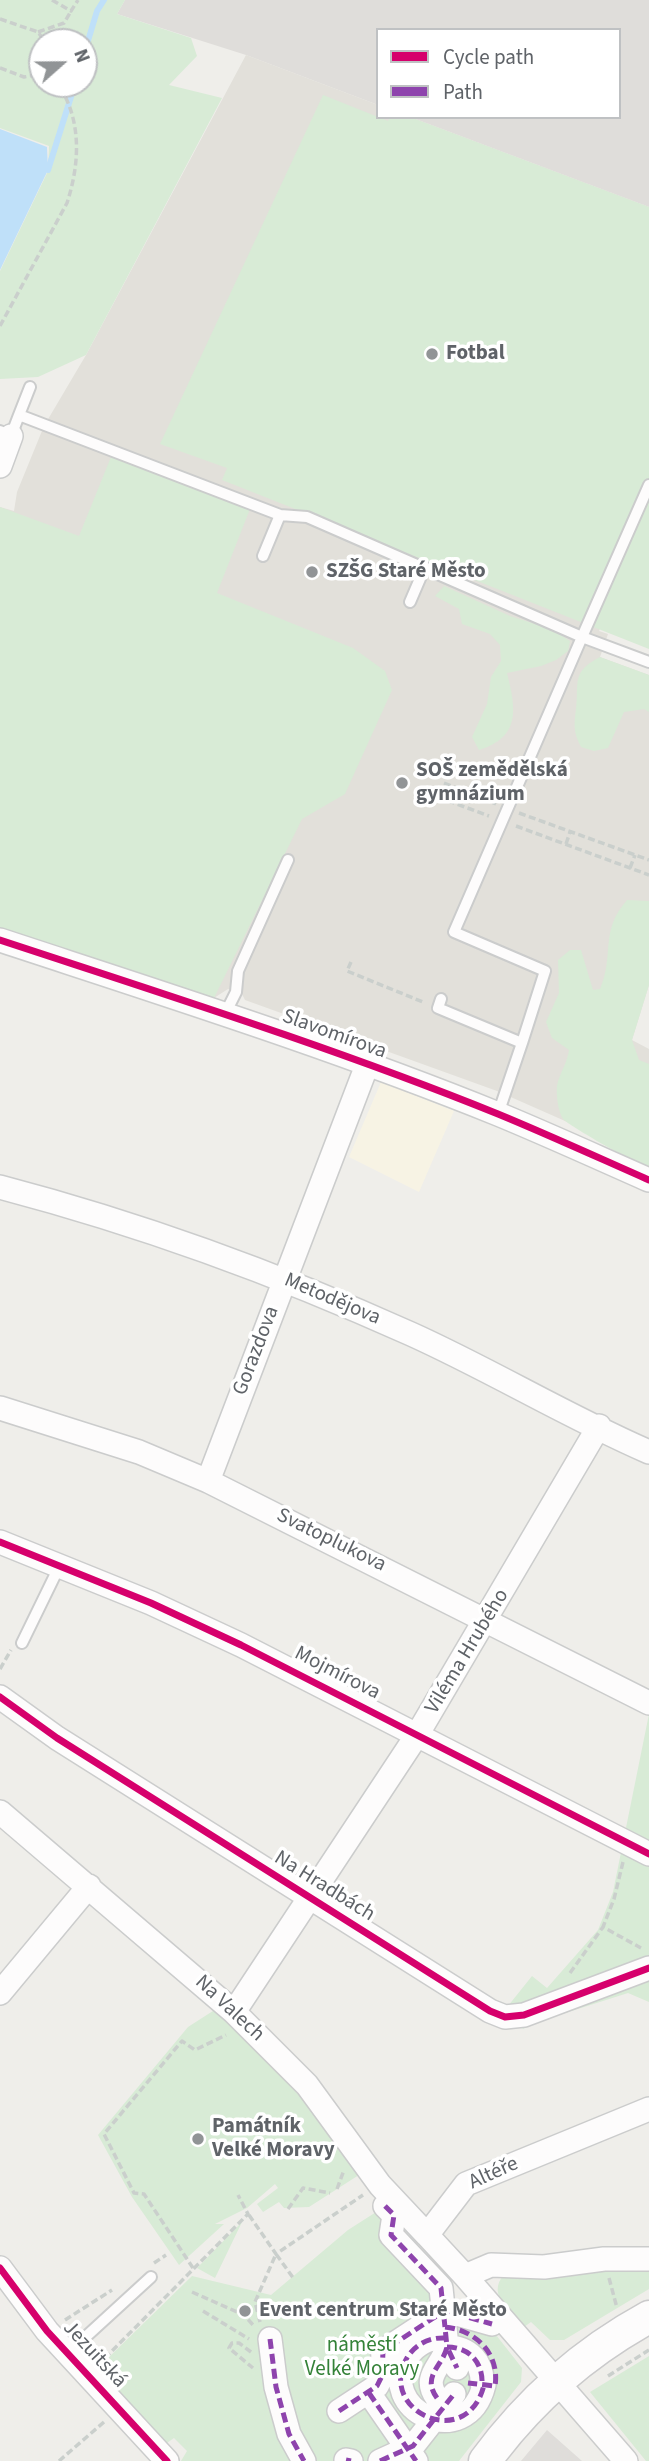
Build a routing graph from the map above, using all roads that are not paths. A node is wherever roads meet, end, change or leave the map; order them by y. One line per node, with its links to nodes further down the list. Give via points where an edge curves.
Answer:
1 (30, 387): 2 (lane)
2 (10, 427): 3 (street); 5 (lane)
3 (0, 466)
4 (649, 485): 9 (lane)
5 (280, 515): 6 (lane); 7 (lane, via 307,517)
6 (263, 556)
7 (425, 568): 8 (lane); 9 (lane)
8 (410, 602)
9 (582, 637): 10 (lane); 15 (lane, via 454,932 545,971)
10 (649, 662)
11 (288, 860): 14 (lane, via 238,971 236,992)
12 (0, 940): 14 (street, Slavomírova)
13 (440, 1004): 15 (lane)
14 (225, 1014): 16 (street, Slavomírova)
15 (522, 1043): 17 (lane)
16 (367, 1065): 17 (street, Slavomírova); 20 (street, Gorazdova)
17 (498, 1114): 18 (street, Slavomírova)
18 (649, 1180)
19 (0, 1188): 20 (street, Metodějova, via 66,1205)
20 (285, 1278): 22 (street, Metodějova); 24 (street, Gorazdova)
21 (0, 1408): 24 (street, Svatoplukova, via 139,1452)
22 (600, 1426): 23 (street, Metodějova); 27 (street, Viléma Hrubého)
23 (649, 1452)
24 (208, 1481): 27 (street, Svatoplukova)
25 (0, 1542): 26 (street, Mojmírova)
26 (60, 1564): 28 (lane); 31 (street, Mojmírova, via 241,1645)
27 (488, 1619): 30 (street, Svatoplukova); 31 (street, Viléma Hrubého)
28 (22, 1643)
29 (0, 1697): 35 (street, Na Hradbách)
30 (649, 1703)
31 (417, 1735): 33 (street, Mojmírova); 35 (street, Viléma Hrubého)
32 (0, 1812): 34 (street, Na Valech)
33 (649, 1854)
34 (89, 1886): 37 (street); 38 (street, Na Valech)
35 (311, 1899): 36 (street, Na Hradbách, via 505,2017 524,2015); 38 (street, Viléma Hrubého)
36 (649, 1968)
37 (0, 1993)
38 (238, 2015): 41 (street, Na Valech, via 307,2085 380,2185)
39 (649, 2109): 41 (street, Altéře, via 467,2185)
40 (380, 2197): 50 (street, via 394,2215 391,2235 441,2288)
41 (427, 2235): 44 (street)
42 (649, 2259): 44 (street, via 544,2267 491,2265)
43 (0, 2269): 49 (street, Jezuitská)
44 (465, 2276): 51 (street)
45 (151, 2277): 49 (lane)
46 (649, 2317): 51 (street)
47 (492, 2324): 50 (street)
48 (261, 2341): 56 (street, via 289,2434)
49 (68, 2353): 55 (street, Jezuitská)
50 (452, 2366): 52 (street, via 383,2351 382,2376); 54 (street)
51 (557, 2380): 58 (street); 59 (street)
52 (369, 2393): 53 (street); 54 (street)
53 (339, 2411)
54 (412, 2456): 57 (street)
55 (167, 2461)
56 (304, 2461)
57 (380, 2461)
58 (485, 2461)
59 (626, 2461)

